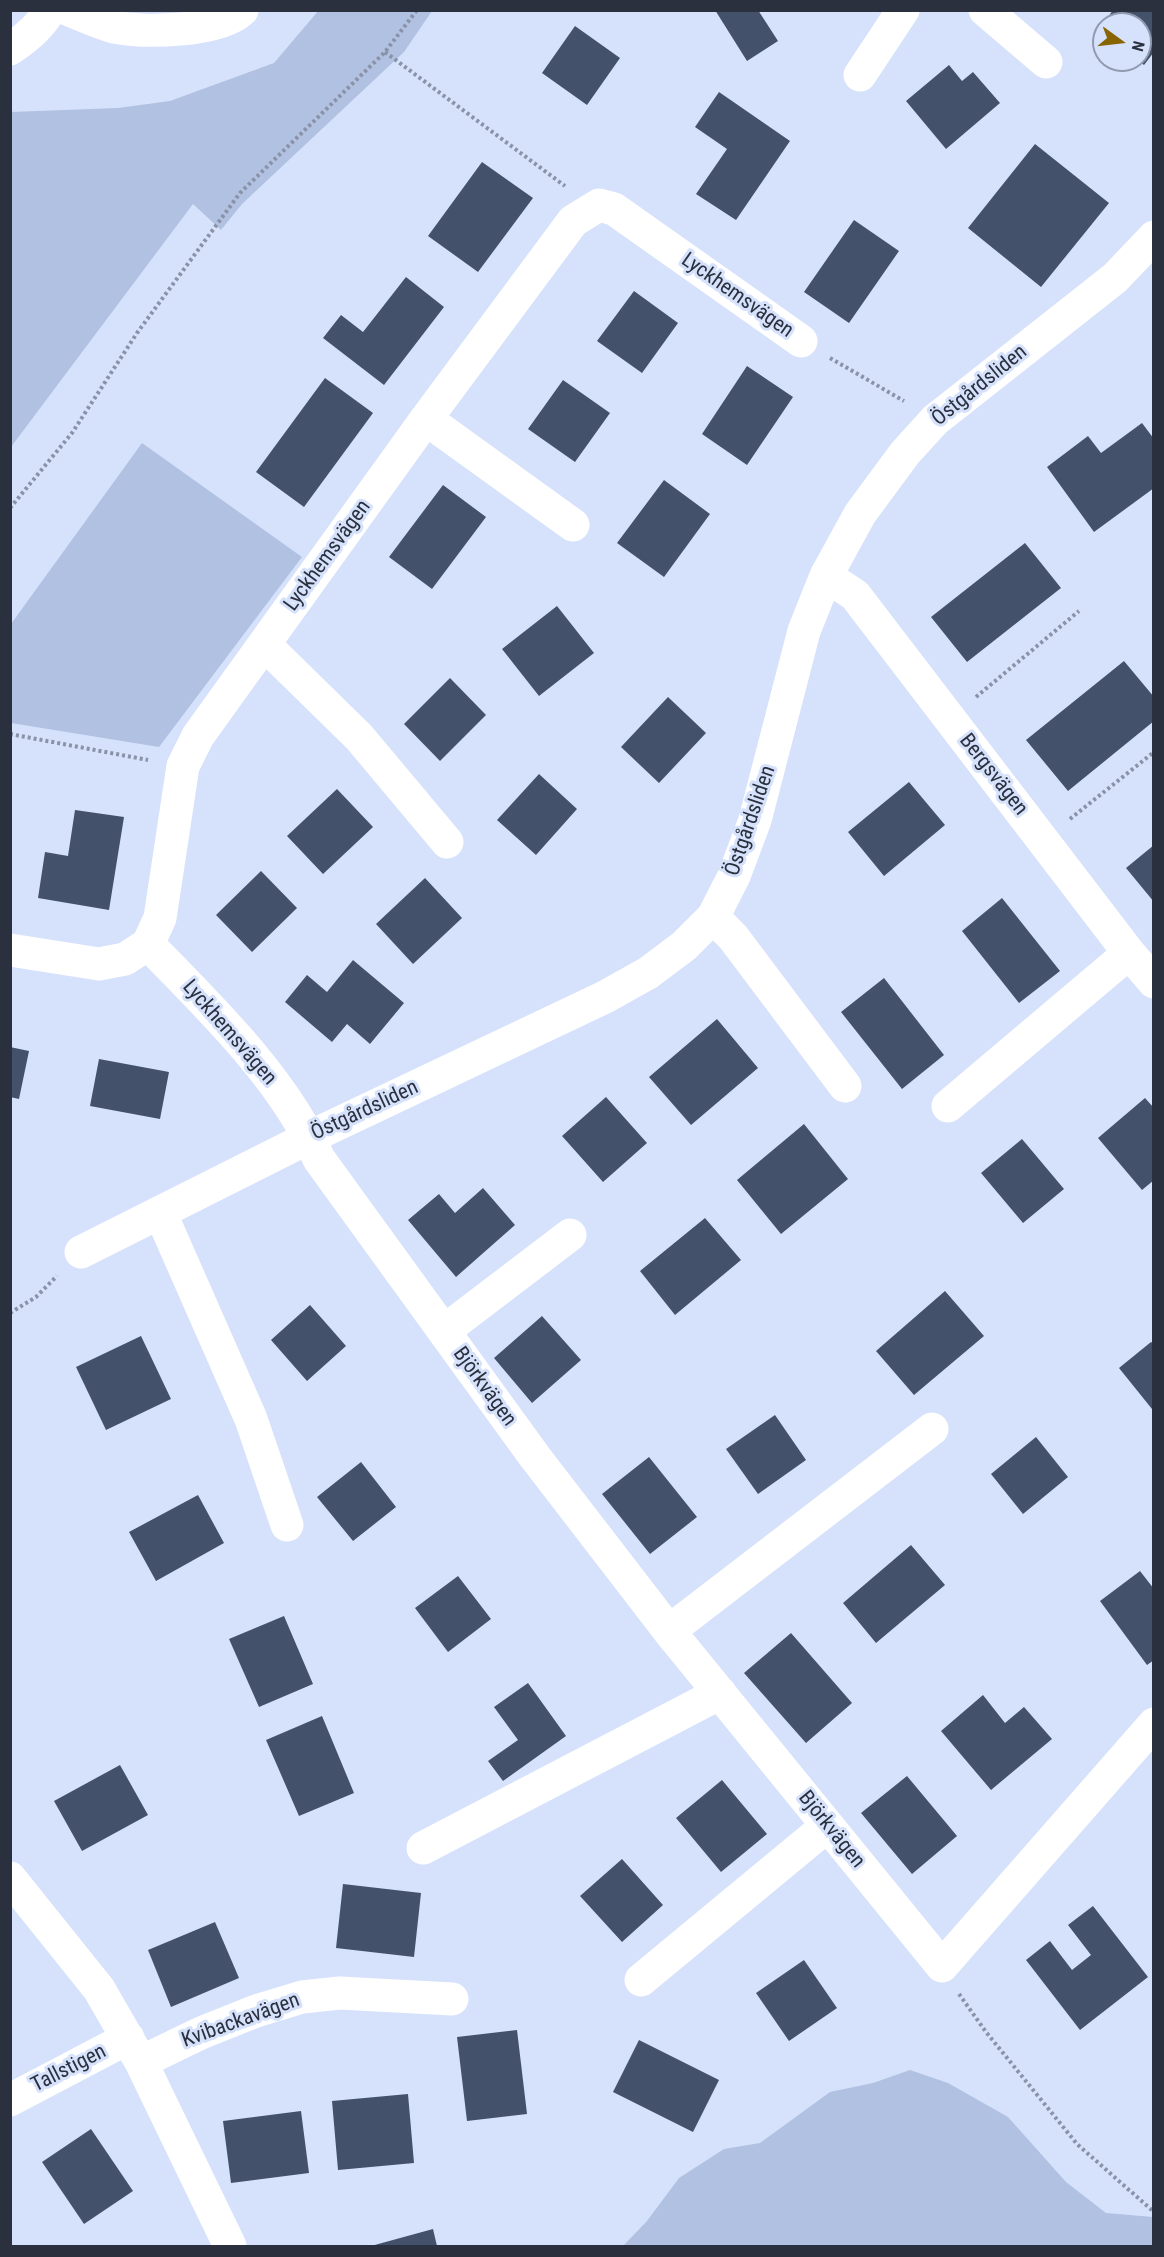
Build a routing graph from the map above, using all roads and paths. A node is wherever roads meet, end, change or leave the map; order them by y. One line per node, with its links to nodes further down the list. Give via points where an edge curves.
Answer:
1 (50, 10): 7 (street, via 28,37)
2 (69, 10): 3 (street, via 114,27 152,30 201,27 237,16)
3 (242, 10)
4 (417, 10): 8 (path)
5 (903, 10): 10 (street)
6 (985, 10): 9 (street)
7 (10, 49)
8 (385, 52): 11 (path); 16 (path, via 240,193 137,333 72,433)
9 (1046, 62)
10 (861, 75)
11 (593, 207): 13 (street, Lyckhemsvägen, via 614,209); 14 (street, Lyckhemsvägen, via 573,221)
12 (1151, 245): 15 (street, Östgårdsliden)
13 (801, 341): 15 (path)
14 (426, 419): 17 (street); 20 (street, Lyckhemsvägen)
15 (935, 420): 18 (street, Östgårdsliden, via 860,514)
16 (10, 508)
17 (573, 525)
18 (826, 576): 21 (street, Bergsvägen, via 855,595); 27 (street, Östgårdsliden, via 804,632 756,820 734,876)
19 (1079, 611): 21 (path)
20 (264, 644): 24 (street, Lyckhemsvägen, via 198,736); 26 (street, via 359,737)
21 (950, 719): 25 (street, Bergsvägen)
22 (10, 734): 24 (path)
23 (1154, 752): 25 (path)
24 (183, 766): 28 (street, Lyckhemsvägen, via 160,918)
25 (1043, 840): 30 (street, Bergsvägen)
26 (447, 842)
27 (712, 917): 32 (street, via 733,937); 34 (street, Östgårdsliden, via 684,946 648,973)
28 (148, 944): 29 (street, via 124,959 99,964); 34 (street, Lyckhemsvägen, via 227,1025 292,1108)
29 (10, 950)
30 (1129, 953): 31 (street, Bergsvägen); 33 (street)
31 (1154, 982)
32 (844, 1086)
33 (948, 1106)
34 (309, 1137): 35 (street, Östgårdsliden); 39 (street, Björkvägen, via 319,1159)
35 (160, 1212): 37 (street, Östgårdsliden); 41 (street, via 251,1419)
36 (570, 1235): 39 (street)
37 (81, 1252): 38 (path, via 36,1297)
38 (10, 1312)
39 (444, 1331): 42 (street, Björkvägen)
40 (932, 1429): 42 (street)
41 (287, 1525)
42 (669, 1631): 43 (street, Björkvägen)
43 (720, 1693): 45 (street, Björkvägen); 46 (street)
44 (1154, 1724): 48 (street)
45 (827, 1826): 48 (street, Björkvägen); 49 (street)
46 (423, 1848)
47 (10, 1878): 51 (street, via 99,1989)
48 (942, 1966): 53 (path, via 986,2032 1077,2144)
49 (641, 1980)
50 (452, 1999): 51 (street, Kvibackavägen, via 340,1993 302,1997 201,2033)
51 (135, 2050): 52 (street, Tallstigen); 54 (street)
52 (10, 2100)
53 (1154, 2212)
54 (230, 2247)

